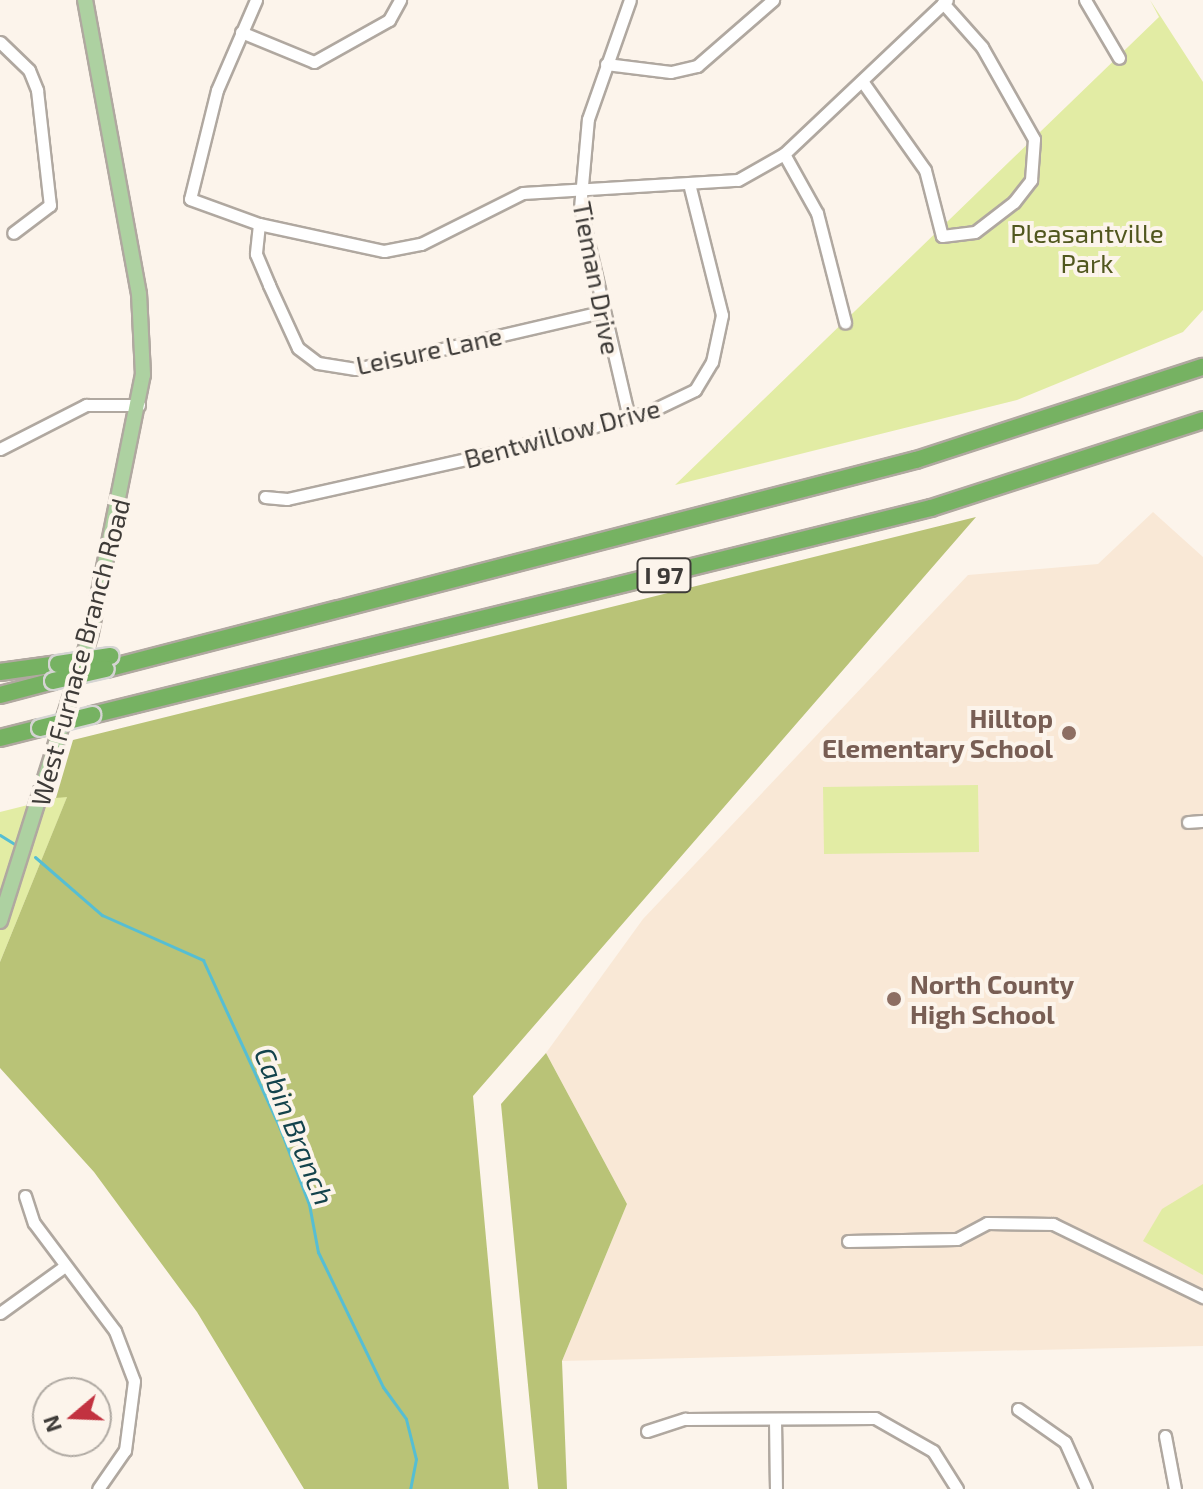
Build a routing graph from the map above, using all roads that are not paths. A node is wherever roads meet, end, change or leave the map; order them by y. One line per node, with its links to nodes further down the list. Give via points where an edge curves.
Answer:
1 (85, 0): 21 (main road, West Furnace Branch Road, via 139,294)
2 (256, 0): 8 (street)
3 (400, 0): 8 (street, via 389,20 314,62)
4 (630, 0): 11 (street, Tieman Drive)
5 (773, 0): 11 (street, via 697,66 671,72)
6 (1085, 0): 10 (street)
7 (945, 2): 12 (street); 12 (street, via 982,47 1034,139 1031,180 1014,202 975,232 942,236 925,170)
8 (241, 32): 16 (street, via 187,190 196,205)
9 (0, 42): 17 (street, via 29,70 37,90 50,205)
10 (1119, 58)
11 (606, 64): 14 (street, Tieman Drive, via 588,119)
12 (862, 81): 13 (street)
13 (784, 154): 15 (street, via 738,180); 19 (street, via 817,213)
14 (580, 188): 15 (street); 16 (street, via 523,193 394,250); 18 (street, Tieman Drive)
15 (690, 188): 22 (street, Bentwillow Drive, via 722,315 712,362 695,390)
16 (259, 224): 18 (street, Leisure Lane, via 256,254 269,285 298,348 318,363 356,369)
17 (13, 233)
18 (600, 312): 22 (street, Tieman Drive)
19 (845, 322)
20 (1203, 367): 26 (highway, I 97, via 916,460)
21 (139, 405): 24 (street, via 86,405); 32 (main road, West Furnace Branch Road, via 91,632)
22 (629, 418): 25 (street, Bentwillow Drive, via 299,496)
23 (1203, 420): 29 (highway, I 97, bridge, via 892,518)
24 (0, 449)
25 (265, 497)
26 (108, 662): 27 (highway, bridge); 28 (highway, bridge)
27 (0, 672)
28 (0, 695)
29 (0, 738)
30 (1203, 821): 31 (street)
31 (1188, 822)
32 (0, 921)
33 (25, 1196): 35 (street, via 34,1223)
34 (848, 1241): 36 (street, via 957,1239 987,1223 1053,1224)
35 (65, 1266): 37 (street); 42 (street, via 115,1331 134,1381 125,1450)
36 (1203, 1297)
37 (0, 1313)
38 (1018, 1409): 45 (street, via 1065,1442)
39 (775, 1419): 40 (street, via 685,1419); 43 (street); 44 (street, via 875,1418 933,1451)
40 (647, 1431)
41 (1165, 1436): 46 (street)
42 (98, 1489)
43 (776, 1489)
44 (957, 1489)
45 (1086, 1489)
46 (1175, 1489)

